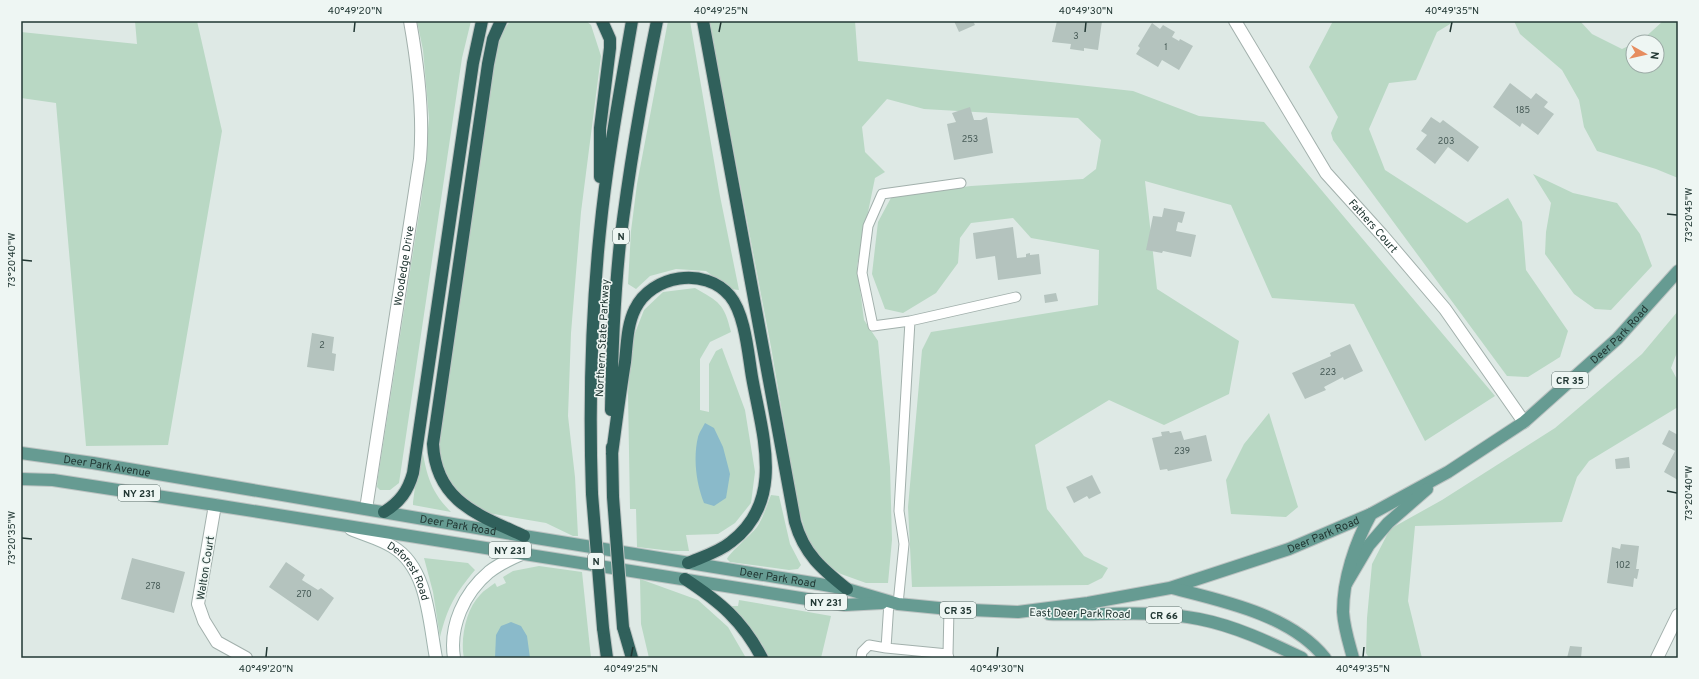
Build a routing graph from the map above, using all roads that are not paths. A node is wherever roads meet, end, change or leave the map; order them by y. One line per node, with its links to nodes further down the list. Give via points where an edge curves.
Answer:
1 (410, 21): 21 (street, Woodedge Drive, via 420,92 420,159)
2 (482, 21): 23 (highway, via 473,63 413,473 404,495)
3 (501, 21): 26 (highway, via 493,39 489,58 433,444 436,468 447,490 455,499 473,512)
4 (602, 21): 10 (highway, via 610,39 610,48 600,128)
5 (632, 21): 10 (highway, Northern State Parkway / N, via 616,112)
6 (657, 21): 16 (highway, Northern State Parkway / N, via 634,145 620,244 612,367)
7 (703, 21): 32 (highway, via 795,522 808,553 824,571)
8 (1235, 21): 14 (street, Fathers Court, via 1326,173 1445,309)
9 (961, 183): 13 (lane, via 882,194 868,226 862,273 873,326)
10 (600, 230): 43 (highway, Northern State Parkway / N, bridge, via 593,315 590,437 592,494)
11 (1678, 272): 14 (main road, Deer Park Road / CR 35, via 1616,340)
12 (1016, 297): 13 (lane)
13 (910, 321): 33 (lane, via 898,511 904,544)
14 (1524, 422): 17 (main road, Deer Park Road / CR 35)
15 (21, 453): 19 (main road, Deer Park Avenue / NY 231)
16 (612, 454): 28 (highway, via 628,330 640,301 665,282 685,278 705,280 723,288 737,307 744,331 766,462 765,490 757,513 740,535 720,549); 37 (highway, Northern State Parkway / N, bridge)
17 (1448, 472): 24 (main road, Deer Park Road / CR 35); 30 (main road, via 1388,523 1369,545)
18 (21, 479): 20 (main road, Deer Park Avenue / NY 231, via 53,480)
19 (192, 481): 21 (main road, Deer Park Road / NY 231)
20 (215, 505): 22 (main road, Deer Park Avenue / NY 231); 40 (street, Walton Court, via 198,604 216,642)
21 (366, 509): 23 (main road, Deer Park Road / NY 231)
22 (256, 511): 25 (main road, Deer Park Road / NY 231)
23 (384, 512): 26 (main road, Deer Park Road / NY 231)
24 (1371, 514): 30 (main road, via 1352,557); 31 (main road, Deer Park Road / CR 35, via 1289,549)
25 (334, 523): 27 (main road, Deer Park Road / NY 231); 41 (street, Deforest Road, via 385,542 400,552 411,564 422,588)
26 (524, 536): 28 (main road, Deer Park Road / NY 231)
27 (524, 553): 29 (main road, Deer Park Road / NY 231); 42 (street, via 488,572 467,597 456,624)
28 (688, 563): 32 (main road, Deer Park Road / NY 231)
29 (685, 579): 33 (main road, Deer Park Road / NY 231, via 845,605); 46 (highway, via 734,617 745,629)
30 (1346, 584): 50 (main road, via 1343,613)
31 (1170, 588): 35 (main road, Deer Park Road / CR 35, via 1088,603); 49 (main road, CR 66, via 1248,609 1292,629 1316,646)
32 (847, 589): 33 (main road, Deer Park Road / NY 231)
33 (893, 603): 34 (main road, Deer Park Road / CR 35); 38 (lane)
34 (949, 609): 35 (main road, Deer Park Road / CR 35); 39 (lane)
35 (1018, 612): 48 (main road, East Deer Park Road / CR 66, via 1078,615 1140,614 1198,619 1253,635)
36 (1678, 615): 51 (street)
37 (623, 627): 44 (highway, Northern State Parkway / N); 45 (highway)
38 (886, 648): 39 (lane); 47 (lane, via 869,645 862,652)
39 (949, 656)
40 (246, 658)
41 (436, 658)
42 (454, 658)
43 (607, 658)
44 (628, 658)
45 (632, 658)
46 (762, 658)
47 (861, 658)
48 (1302, 658)
49 (1325, 658)
50 (1353, 658)
51 (1657, 658)

